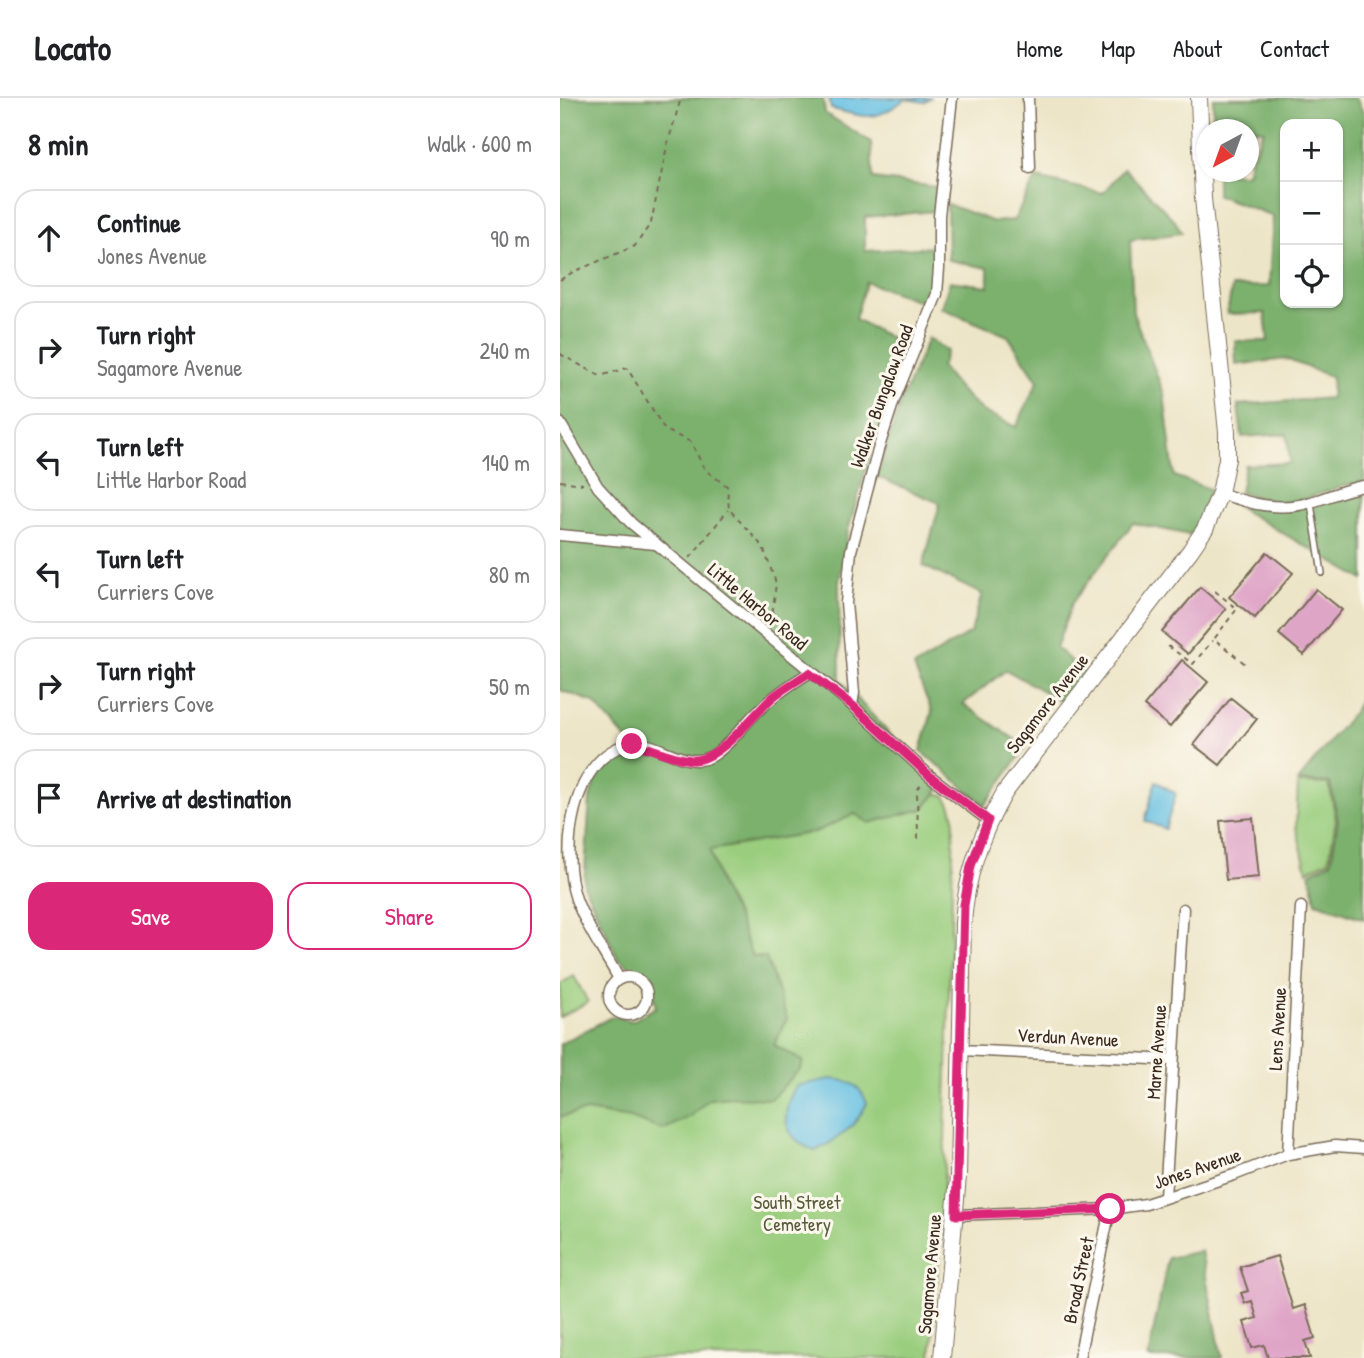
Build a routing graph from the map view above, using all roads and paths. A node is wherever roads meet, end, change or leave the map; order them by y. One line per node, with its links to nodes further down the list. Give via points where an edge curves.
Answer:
1 (681, 98): 6 (path, via 651,223 635,246)
2 (952, 98): 25 (street, Walker Bungalow Road, via 939,216 937,294 882,437 847,577)
3 (1028, 98): 5 (street)
4 (1199, 98): 12 (main road, Sagamore Avenue, via 1203,198 1227,419 1227,458)
5 (1030, 168)
6 (560, 280)
7 (560, 354): 14 (path, via 600,376 627,368 665,430 691,442 705,470 727,486)
8 (560, 423): 11 (street, Little Harbor Road)
9 (560, 481): 11 (path)
10 (1364, 486): 13 (street)
11 (598, 487): 16 (street, Little Harbor Road)
12 (1220, 493): 13 (street, via 1251,504 1280,507); 27 (main road, Sagamore Avenue, via 1191,551 1025,765)
13 (1311, 502): 18 (lane)
14 (729, 509): 17 (path); 20 (path, via 763,547 776,583)
15 (560, 535): 16 (street)
16 (656, 544): 17 (street, Little Harbor Road)
17 (684, 566): 20 (street, Little Harbor Road)
18 (1322, 573)
19 (1215, 591): 21 (path, via 1237,609)
20 (769, 638): 24 (street, Little Harbor Road)
21 (1214, 639): 22 (path, via 1193,664); 23 (path)
22 (1168, 646)
23 (1248, 666)
24 (809, 673): 25 (street, Little Harbor Road); 31 (street, via 777,694 712,756 695,760 632,744 594,764 580,789 568,862 581,911)
25 (852, 705): 26 (street, Little Harbor Road)
26 (930, 776): 27 (street, Little Harbor Road); 28 (path, via 917,790)
27 (988, 820): 32 (main road, Sagamore Avenue, via 971,866 964,905)
28 (918, 839)
29 (1301, 907): 35 (street, Lens Avenue)
30 (1183, 909): 33 (street, Marne Avenue)
31 (619, 979)
32 (961, 1050): 33 (street, Verdun Avenue); 38 (main road, Sagamore Avenue)
33 (1173, 1060): 36 (street, Marne Avenue)
34 (1364, 1148): 35 (street, Jones Avenue, via 1335,1146)
35 (1288, 1154): 36 (street, Jones Avenue)
36 (1165, 1197): 37 (street, Jones Avenue)
37 (1110, 1209): 38 (street, Jones Avenue); 40 (street, Broad Street)
38 (956, 1215): 39 (main road, Sagamore Avenue)
39 (942, 1358)
40 (1079, 1358)

